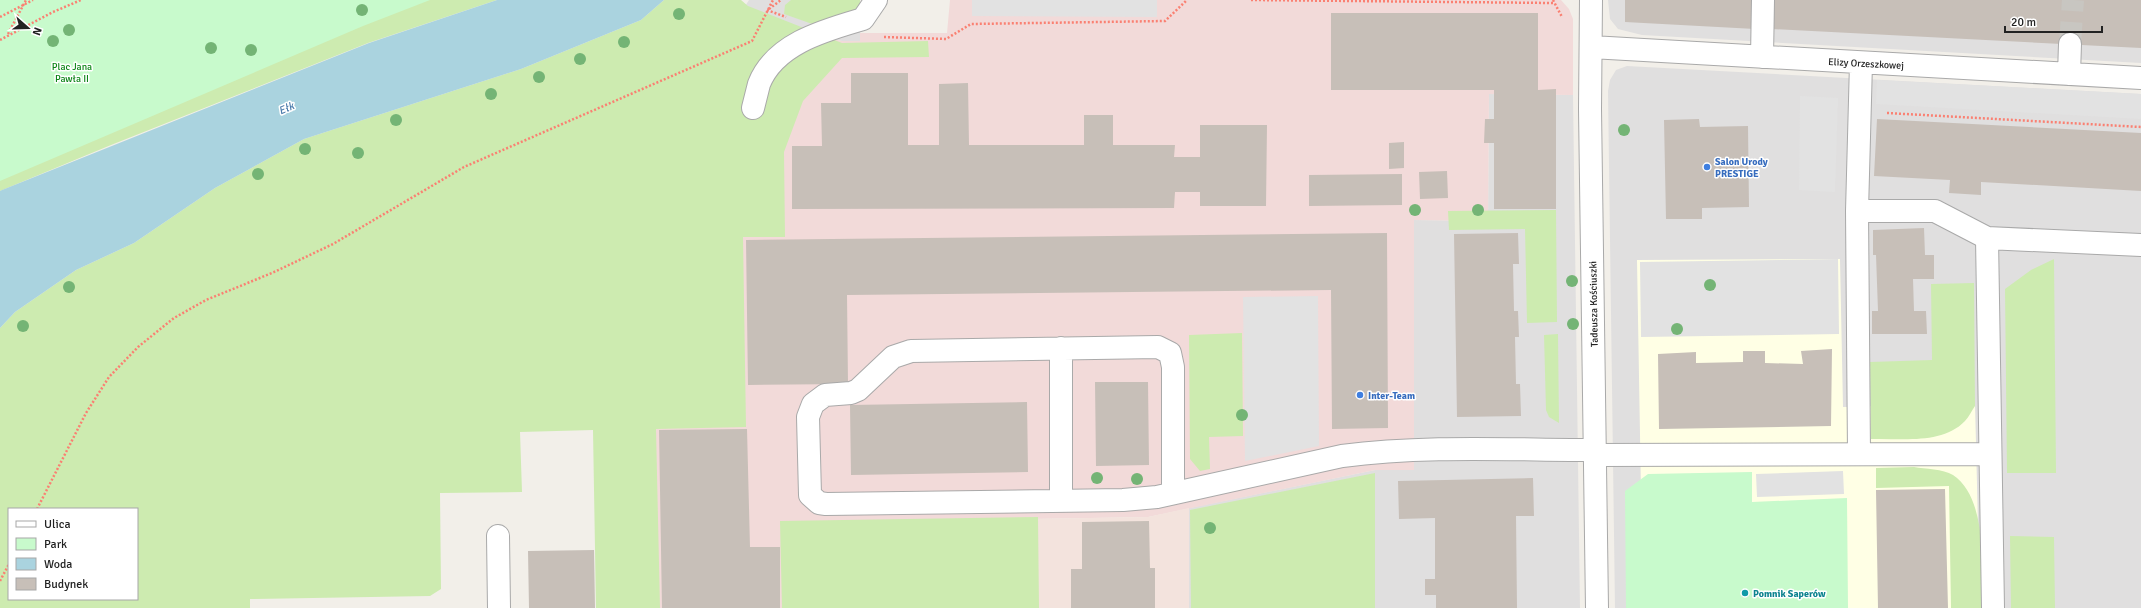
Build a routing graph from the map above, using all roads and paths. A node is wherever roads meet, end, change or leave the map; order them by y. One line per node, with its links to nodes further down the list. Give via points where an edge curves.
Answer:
1 (26, 0): 12 (path)
2 (33, 0): 12 (path)
3 (81, 0): 16 (path)
4 (773, 0): 13 (path)
5 (781, 0): 13 (path)
6 (876, 0): 15 (street, via 863,19)
7 (1187, 0): 17 (path, via 1164,21 970,24 946,39)
8 (1252, 0): 9 (path, via 1553,3)
9 (1553, 0)
10 (1591, 0): 20 (street, Tadeusza Kościuszki)
11 (1763, 0): 21 (street)
12 (24, 4): 14 (path); 16 (path)
13 (767, 10): 15 (path); 35 (path, via 752,41 464,167 333,244 206,300 174,318 138,347 109,377 86,413)
14 (0, 17)
15 (821, 31): 25 (street, via 790,48 773,62 760,83)
16 (8, 35): 18 (path)
17 (878, 37)
18 (0, 40)
19 (2070, 44): 23 (street)
20 (1591, 47): 21 (street, Elizy Orzeszkowej); 30 (street, Tadeusza Kościuszki)
21 (1762, 57): 22 (street, Elizy Orzeszkowej)
22 (1861, 63): 23 (street, Elizy Orzeszkowej); 26 (street)
23 (2069, 74): 24 (street, Elizy Orzeszkowej)
24 (2141, 78)
25 (753, 108)
26 (1857, 210): 27 (street, via 1935,210); 31 (street)
27 (1987, 238): 28 (street); 32 (street)
28 (2141, 245)
29 (1061, 348): 33 (street, via 1158,347 1170,353 1173,367); 34 (street); 34 (street, via 911,351 893,357 858,390 825,395 813,404 808,417 810,495 819,503)
30 (1596, 452): 31 (street); 33 (street, via 1373,452 1342,456); 40 (street, Tadeusza Kościuszki)
31 (1859, 454): 32 (street)
32 (1989, 454): 41 (street)
33 (1173, 493): 34 (street, via 1123,500)
34 (1061, 501)
35 (38, 508)
36 (498, 536): 39 (street)
37 (8, 566): 38 (path)
38 (0, 581)
39 (499, 608)
40 (1596, 608)
41 (1993, 608)

